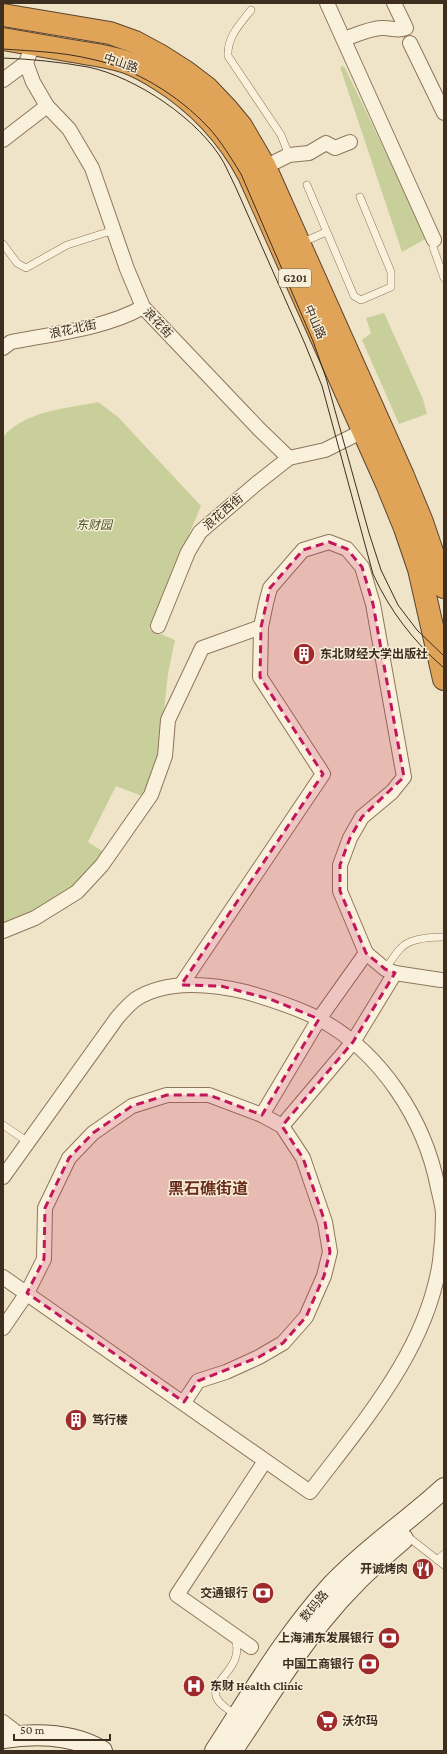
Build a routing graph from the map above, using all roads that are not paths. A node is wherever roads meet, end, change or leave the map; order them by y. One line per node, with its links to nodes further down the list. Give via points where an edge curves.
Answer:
1 (327, 3): 6 (street)
2 (394, 3): 6 (street, via 406,28 373,29)
3 (251, 10): 14 (lane, via 232,36 227,47 228,56 281,135)
4 (3, 16): 15 (highway, 中山路 / G201, via 110,33 135,42 161,56 207,88 226,108 241,126)
5 (3, 39): 8 (highway, 中山路 / G201)
6 (344, 39): 22 (street)
7 (410, 43): 11 (street)
8 (29, 54): 9 (street); 10 (street, 浪花街, via 33,82); 26 (highway, 中山路 / G201, via 108,56 127,62 174,88 211,120 239,156 249,175)
9 (3, 80)
10 (47, 106): 12 (street); 18 (street, 浪花街, via 69,128 92,168)
11 (444, 113)
12 (3, 140)
13 (350, 142): 14 (street, via 335,148 326,143 309,153)
14 (289, 155): 15 (street)
15 (265, 167): 21 (highway, 中山路 / G201)
16 (307, 185): 19 (lane)
17 (360, 197): 19 (lane, via 391,272 391,288 361,300 354,296)
18 (114, 230): 20 (lane, via 67,245 26,268 17,263); 24 (street, 浪花街)
19 (326, 232): 21 (lane)
20 (3, 244)
21 (299, 244): 28 (highway, 中山路 / G201, via 403,476)
22 (434, 244): 23 (lane)
23 (444, 278)
24 (143, 307): 25 (street, 浪花北街, via 128,316 11,342); 27 (street, 浪花街)
25 (3, 348)
26 (364, 431): 27 (street, via 325,450); 31 (highway, 中山路 / G201, via 402,520 419,569)
27 (289, 458): 29 (street, 浪花西街, via 200,532 188,552)
28 (444, 587)
29 (158, 626)
30 (261, 627): 32 (street, via 202,648 168,720 166,756 150,795 102,865 77,892 35,918); 34 (street, via 270,588 303,550 329,542 347,550 362,567 373,604 404,777 392,792 362,817 350,838 340,865 340,891); 37 (street, via 260,677 324,774)
31 (442, 669)
32 (3, 931)
33 (444, 937): 35 (lane, via 420,939 401,948)
34 (366, 953): 35 (street); 38 (street)
35 (390, 971): 36 (street); 39 (street)
36 (441, 980)
37 (181, 985): 38 (street, via 221,986 270,999); 43 (street, via 137,999 117,1018)
38 (319, 1019): 39 (street); 40 (street)
39 (353, 1042): 42 (street); 49 (street, via 375,1064 402,1099 422,1134 435,1171 443,1213 435,1290 417,1337 377,1403 310,1492)
40 (262, 1115): 42 (street); 46 (street, via 209,1095 167,1095 132,1106 93,1133 69,1158 45,1208 44,1259)
41 (3, 1125): 43 (lane)
42 (282, 1126): 48 (street, via 303,1158 325,1222 330,1252 324,1276 306,1317 283,1343 226,1372 198,1381)
43 (28, 1142): 44 (street)
44 (3, 1177)
45 (3, 1277): 46 (street)
46 (26, 1293): 47 (street); 48 (street)
47 (3, 1328)
48 (184, 1402): 49 (street)
49 (265, 1460): 56 (street, via 178,1595)
50 (444, 1488): 58 (main road, 数码路, via 354,1563 332,1586 290,1636)
51 (444, 1507): 52 (main road, 数码路)
52 (407, 1536): 54 (lane); 63 (main road, 数码路, via 359,1579 322,1620)
53 (444, 1554): 54 (lane)
54 (437, 1560): 55 (lane)
55 (444, 1565)
56 (234, 1635): 57 (street); 58 (lane, via 238,1650 237,1659 216,1689 216,1696 220,1703)
57 (251, 1647)
58 (238, 1716): 62 (main road, 数码路)
59 (3, 1722): 60 (street)
60 (12, 1737): 61 (main road, via 69,1738)
61 (102, 1751)
62 (215, 1751)
63 (232, 1751)

